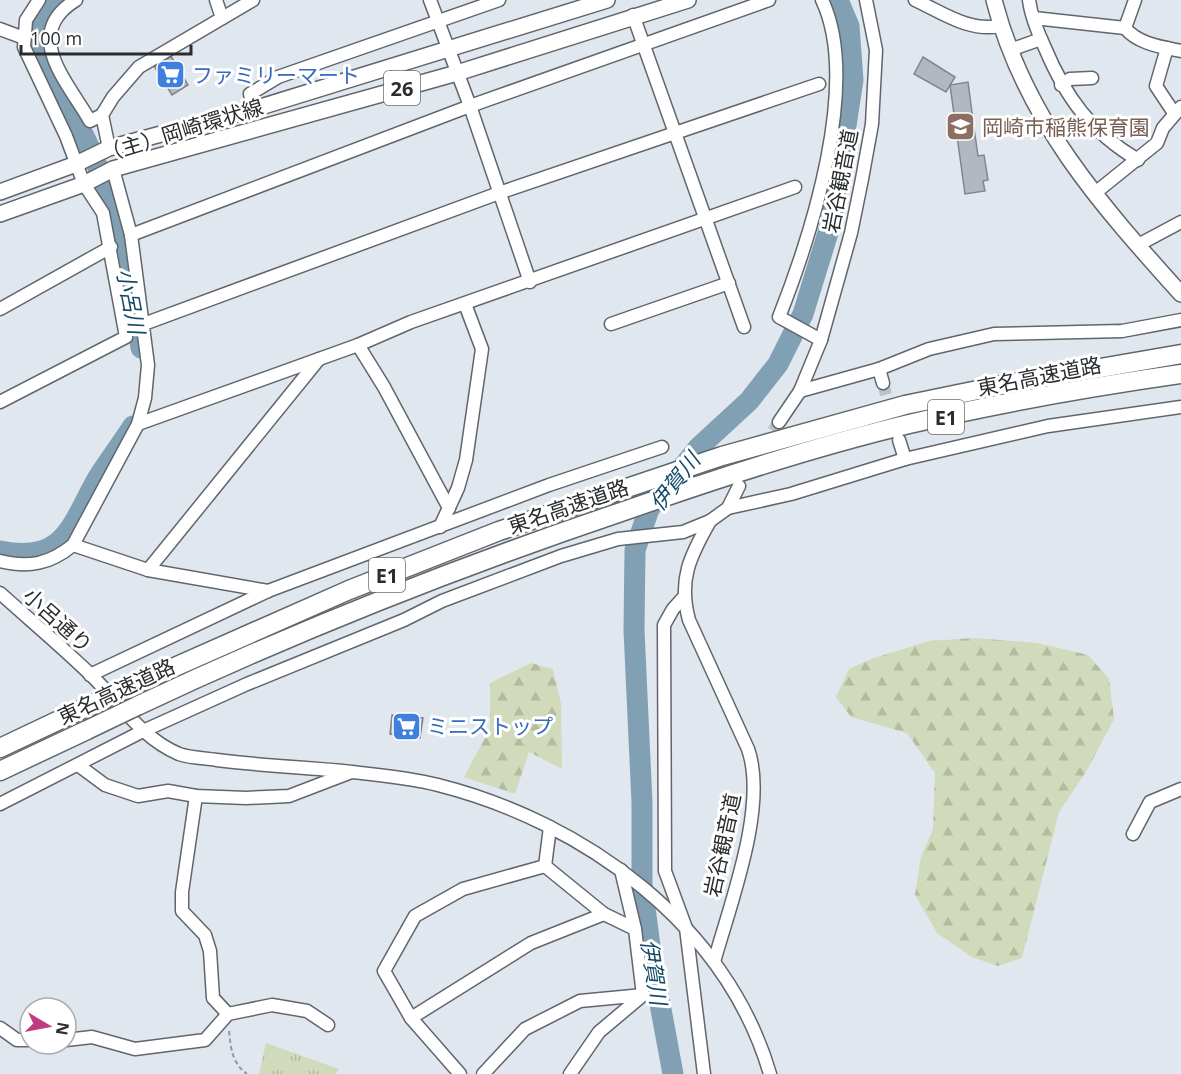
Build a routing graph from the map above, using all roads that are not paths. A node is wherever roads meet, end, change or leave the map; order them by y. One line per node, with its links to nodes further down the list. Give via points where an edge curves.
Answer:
1 (39, 0): 23 (street, via 26,20)
2 (76, 0): 37 (street, via 63,8 50,26 50,46 90,121)
3 (216, 0): 17 (street)
4 (253, 0): 17 (street)
5 (430, 0): 19 (street)
6 (499, 0): 19 (street)
7 (607, 0): 27 (main road, （主）岡崎環状線 / 26)
8 (688, 0): 16 (main road, （主）岡崎環状線 / 26)
9 (769, 0): 25 (street)
10 (822, 0): 63 (street, via 834,36 837,63 828,152 804,253 779,317)
11 (866, 0): 63 (street, 岩谷観音道, via 876,50 872,124 851,233)
12 (915, 0): 20 (street, via 967,26)
13 (994, 0): 20 (main road)
14 (1029, 0): 18 (street)
15 (1135, 0): 21 (street)
16 (633, 15): 25 (street); 30 (main road, （主）岡崎環状線 / 26)
17 (222, 18): 37 (street, via 139,67 112,97)
18 (1034, 18): 21 (street); 24 (street)
19 (437, 22): 27 (street); 35 (street, via 278,77 250,94)
20 (1000, 26): 28 (main road)
21 (1125, 28): 26 (street, via 1141,41)
22 (0, 29): 23 (street)
23 (24, 38): 41 (street, via 24,47)
24 (1041, 39): 28 (street); 33 (street)
25 (644, 43): 34 (street); 38 (street)
26 (1167, 48): 29 (street); 36 (street, via 1156,86)
27 (448, 50): 30 (street); 35 (main road, （主）岡崎環状線 / 26)
28 (1010, 50): 47 (main road, via 1043,122)
29 (1181, 51)
30 (457, 73): 34 (street); 42 (main road, （主）岡崎環状線 / 26)
31 (1092, 78): 33 (street, via 1070,79)
32 (819, 84): 38 (street)
33 (1061, 85): 40 (street, via 1115,146)
34 (470, 106): 46 (street); 51 (street)
35 (254, 109): 39 (main road, （主）岡崎環状線 / 26)
36 (1178, 110): 40 (street, via 1157,143)
37 (102, 116): 39 (street)
38 (675, 132): 46 (street); 49 (street)
39 (109, 148): 41 (main road, （主）岡崎環状線 / 26)
40 (1138, 160): 47 (street)
41 (76, 164): 43 (street); 45 (main road, （主）岡崎環状線 / 26)
42 (113, 169): 43 (main road, （主）岡崎環状線 / 26); 51 (street)
43 (84, 184): 48 (main road, （主）岡崎環状線 / 26); 53 (street, via 103,213)
44 (795, 187): 49 (street)
45 (0, 192)
46 (499, 193): 54 (street); 61 (street)
47 (1095, 193): 52 (main road)
48 (0, 214)
49 (706, 219): 54 (street); 55 (street)
50 (1181, 222): 52 (street)
51 (130, 235): 61 (street)
52 (1138, 245): 56 (main road)
53 (111, 247): 58 (street); 71 (street, via 126,337)
54 (530, 282): 57 (street)
55 (729, 283): 60 (street); 62 (street)
56 (1180, 291)
57 (465, 304): 64 (street); 79 (street, via 482,349 466,460)
58 (0, 309)
59 (1181, 320): 67 (street, via 1122,331 994,334 929,349)
60 (611, 324)
61 (141, 325): 74 (street, via 148,365)
62 (744, 327)
63 (821, 340): 70 (street, 岩谷観音道)
64 (358, 345): 66 (street); 79 (street)
65 (1181, 354): 91 (highway, 東名高速道路 / E1, bridge, via 905,405 722,456 499,531 349,590)
66 (320, 359): 74 (street); 85 (street)
67 (879, 369): 69 (street); 70 (street)
68 (1181, 374): 93 (highway, 東名高速道路 / E1, bridge, via 908,424 714,479 506,550 357,608 237,659)
69 (883, 383)
70 (800, 391): 73 (street, 岩谷観音道)
71 (0, 402)
72 (1181, 407): 77 (street, via 1048,426)
73 (779, 422)
74 (138, 424): 83 (street)
75 (899, 440): 77 (street)
76 (662, 447): 82 (street)
77 (905, 459): 80 (street, via 791,494)
78 (739, 486): 80 (street)
79 (449, 508): 82 (street)
80 (728, 508): 81 (street)
81 (710, 521): 88 (street, 岩谷観音道, via 691,556); 90 (street, via 665,536 618,539 561,556 442,601)
82 (440, 526): 86 (street)
83 (73, 545): 84 (street, via 38,565); 85 (street)
84 (0, 561)
85 (148, 570): 86 (street)
86 (268, 591): 89 (street)
87 (0, 593): 89 (street, 小呂通り)
88 (683, 598): 103 (street, via 664,625 665,871); 105 (street, 岩谷観音道, via 689,620 747,749 753,774 754,796 746,845)
89 (90, 675): 90 (street, 小呂通り)
90 (143, 731): 92 (street); 94 (street, 小呂通り, via 181,755)
91 (0, 748)
92 (78, 765): 96 (street, via 105,785 138,796 168,791); 97 (street)
93 (0, 771)
94 (352, 772): 96 (street, via 289,796); 98 (street, 小呂通り, via 436,784 511,808)
95 (1181, 789): 99 (street, via 1150,802)
96 (196, 796): 107 (street, via 181,905 208,940 213,998)
97 (0, 804)
98 (550, 828): 100 (street); 101 (street, 小呂通り)
99 (1133, 834)
100 (545, 866): 102 (street); 108 (street, via 463,889 415,916 384,971)
101 (624, 873): 103 (street, 小呂通り); 104 (street)
102 (604, 914): 104 (street); 108 (street, via 531,944)
103 (686, 928): 105 (street); 116 (street)
104 (635, 929): 106 (street)
105 (714, 962): 117 (street, via 743,1011)
106 (644, 995): 114 (street, via 580,1001 525,1029); 115 (street, via 599,1032)
107 (228, 1014): 109 (street, via 272,1005 307,1011); 111 (street, via 205,1040 135,1049 92,1037)
108 (411, 1018): 113 (street)
109 (328, 1025)
110 (0, 1028): 112 (street)
111 (78, 1039)
112 (18, 1040)
113 (460, 1074)
114 (483, 1074)
115 (570, 1074)
116 (704, 1074)
117 (770, 1074)

